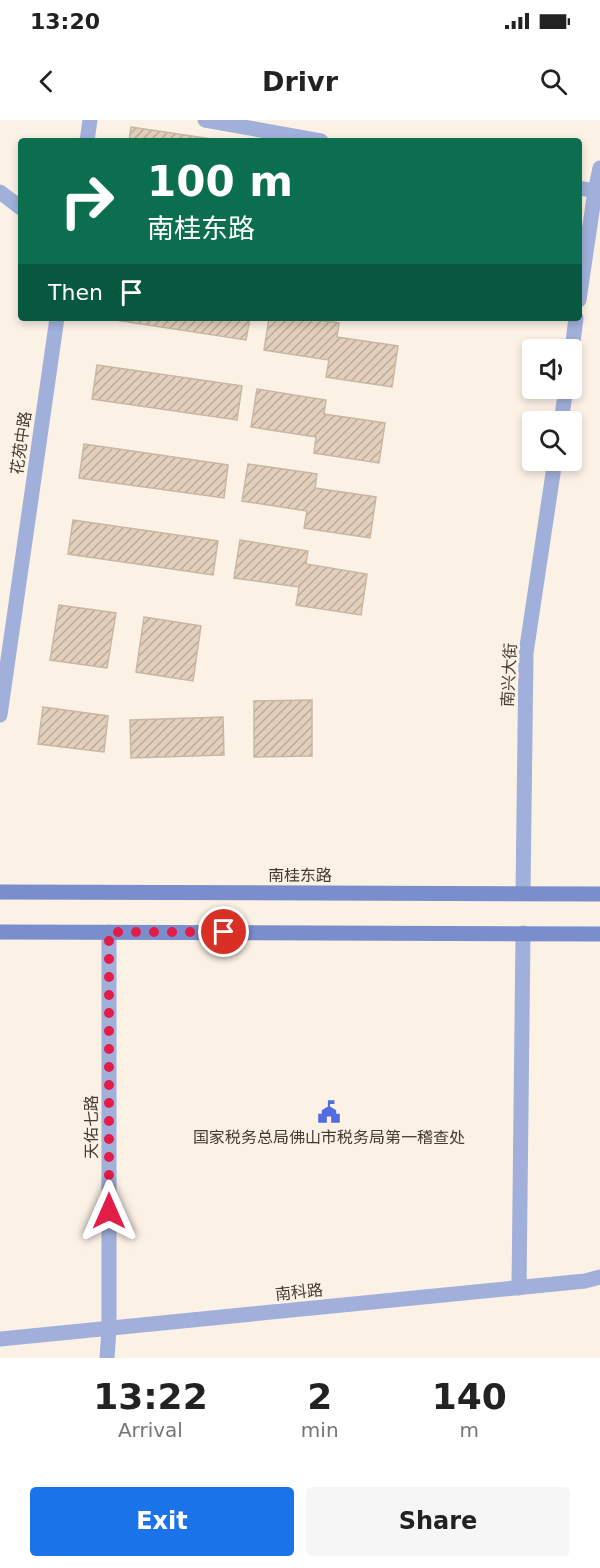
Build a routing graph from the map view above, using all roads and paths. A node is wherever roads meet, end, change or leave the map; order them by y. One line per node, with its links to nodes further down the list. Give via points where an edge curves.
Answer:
1 (90, 120): 3 (street)
2 (205, 120): 4 (street)
3 (87, 138)
4 (304, 138)
5 (600, 168): 7 (street)
6 (582, 189): 7 (street)
7 (595, 191): 10 (street)
8 (0, 192): 9 (street)
9 (18, 206)
10 (582, 280)
11 (57, 321): 15 (street, 花苑中路)
12 (576, 321): 13 (street)
13 (573, 339)
14 (553, 471): 17 (street, 南兴大街, via 526,653)
15 (0, 715)
16 (0, 892): 17 (main road, 南桂东路)
17 (523, 893): 18 (main road, 南桂东路)
18 (600, 894)
19 (0, 932): 20 (main road)
20 (109, 932): 21 (main road); 25 (street, 天佑七路)
21 (523, 933): 22 (main road); 24 (street)
22 (600, 934)
23 (600, 1277): 24 (street, 南科路)
24 (519, 1288): 25 (street, 南科路)
25 (109, 1329): 26 (street, 南科路); 27 (street, 天佑七路)
26 (0, 1339)
27 (107, 1358)

